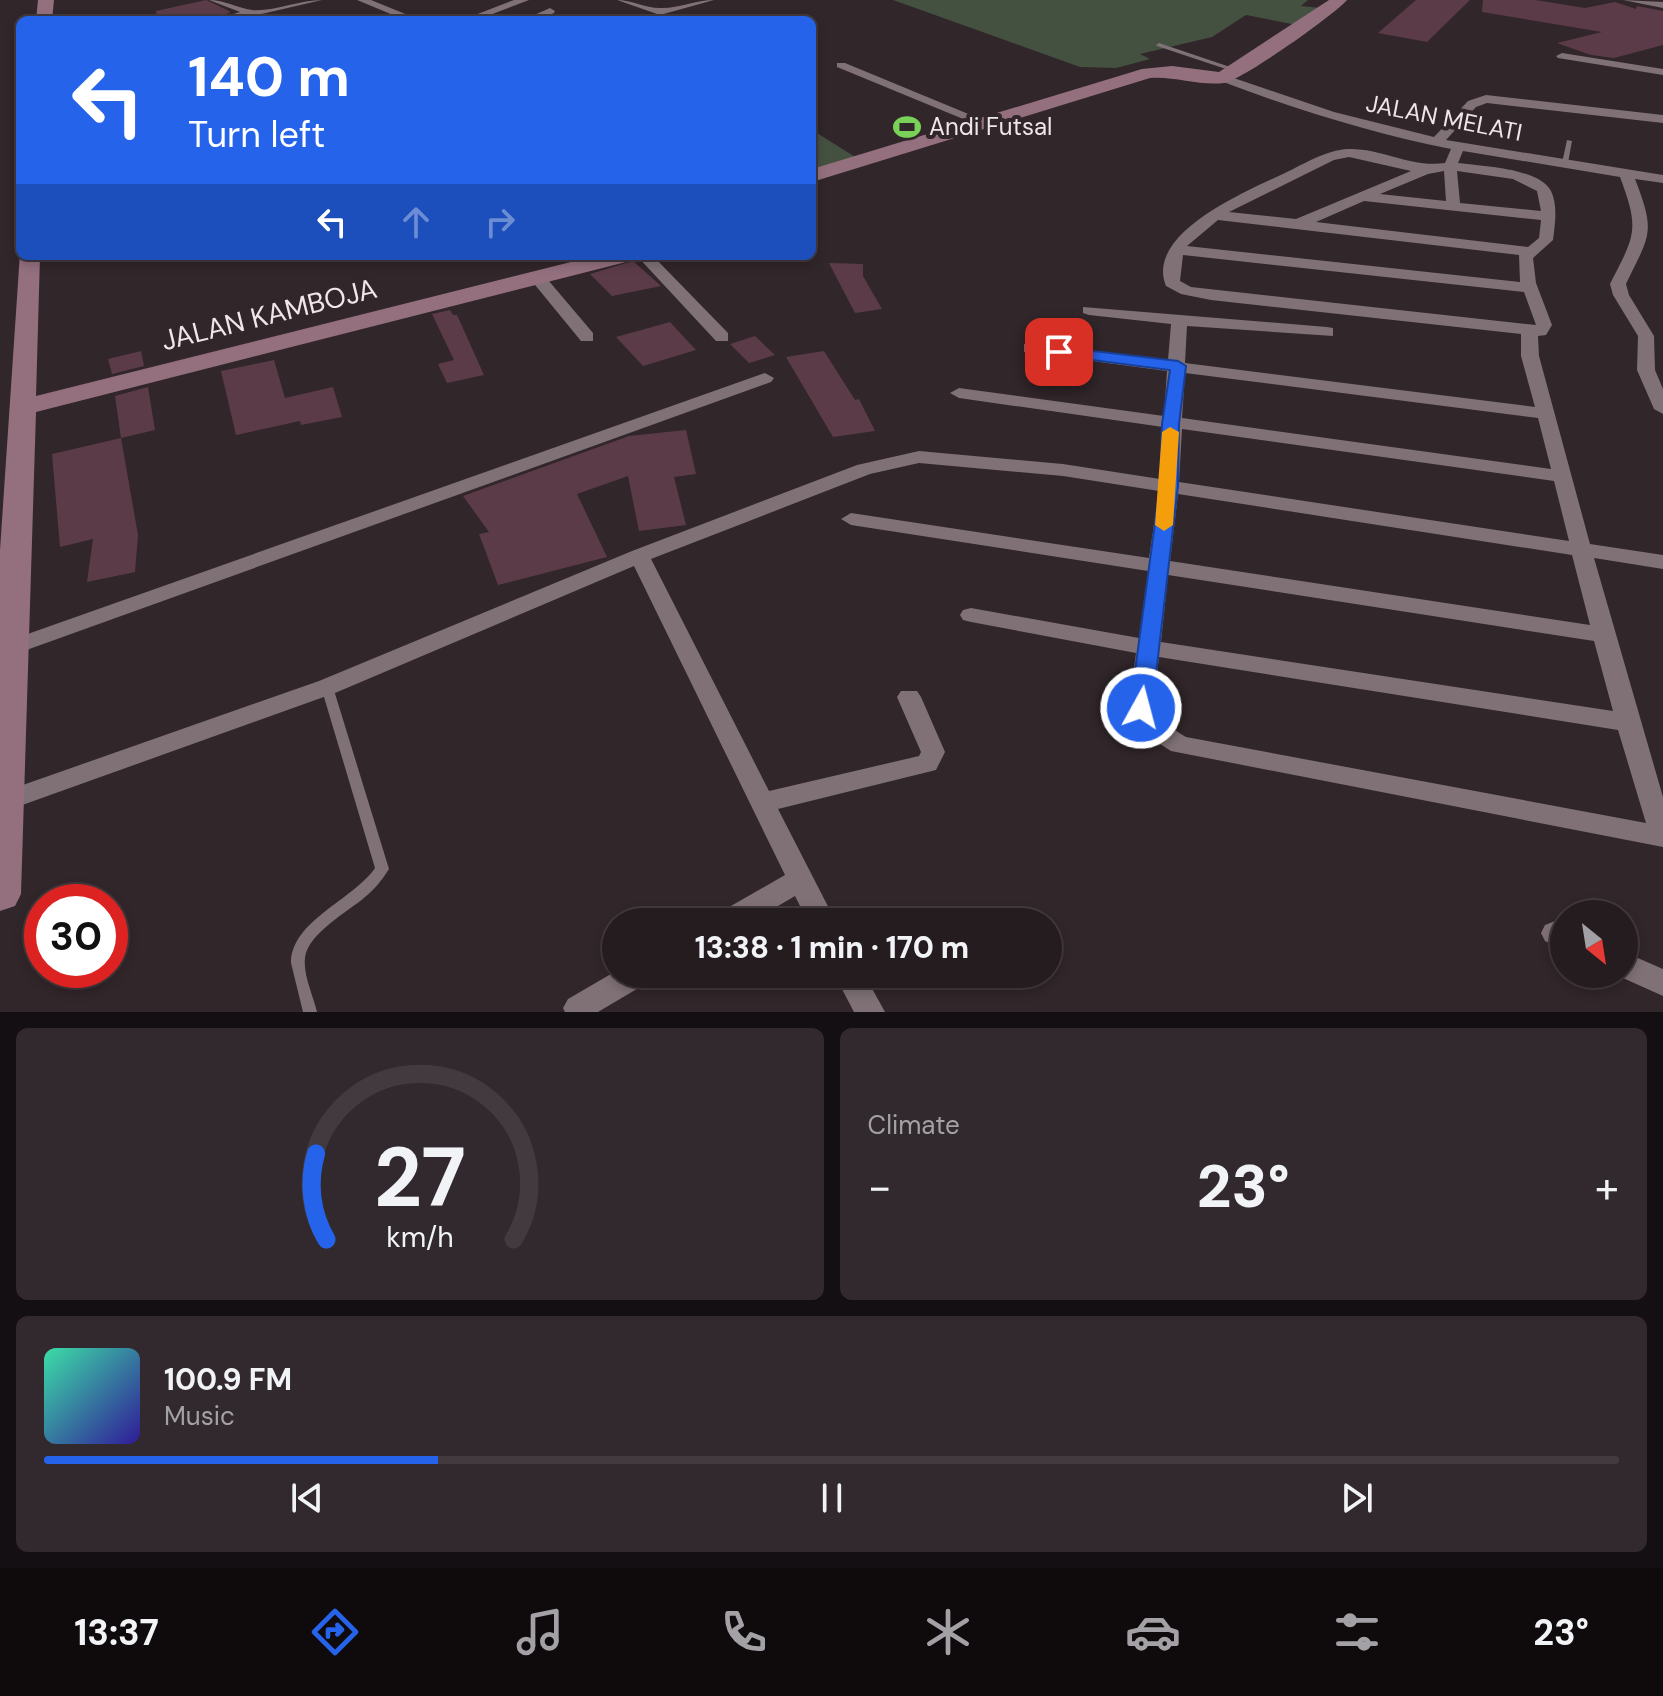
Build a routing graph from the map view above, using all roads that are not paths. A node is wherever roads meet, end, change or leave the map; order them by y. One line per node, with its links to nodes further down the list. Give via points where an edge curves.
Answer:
1 (214, 0): 12 (street)
2 (317, 0): 12 (street)
3 (362, 0): 14 (street)
4 (524, 0): 15 (street)
5 (622, 0): 11 (street)
6 (709, 0): 11 (street)
7 (1339, 0): 22 (street)
8 (1628, 0): 9 (street)
9 (1663, 5)
10 (550, 11): 16 (street)
11 (658, 12): 17 (street)
12 (252, 13): 13 (street)
13 (238, 16)
14 (404, 16)
15 (478, 16)
16 (538, 16)
17 (648, 16)
18 (1159, 45): 22 (lane)
19 (1562, 56): 21 (street)
20 (841, 65): 24 (street)
21 (1663, 72)
22 (1228, 74): 24 (street, via 1148,73); 26 (street, JALAN MELATI, via 1356,123)
23 (1663, 119): 26 (street, via 1486,99 1472,104)
24 (989, 125): 33 (street)
25 (1569, 141): 29 (lane)
26 (1437, 142): 27 (street, JALAN MELATI)
27 (1458, 148): 28 (street, JALAN MELATI); 30 (street)
28 (1514, 155): 29 (street, JALAN MELATI); 34 (street)
29 (1565, 163): 32 (street, JALAN MELATI)
30 (1450, 166): 31 (street); 34 (street); 37 (street)
31 (1425, 170): 36 (street); 38 (street, via 1341,153)
32 (1626, 174): 35 (street, JALAN MELATI); 59 (street, via 1639,208 1642,236 1618,284 1646,336 1646,370)
33 (816, 175)
34 (1512, 175): 39 (street, via 1542,186)
35 (1663, 179)
36 (1362, 196): 37 (street); 40 (street)
37 (1453, 206): 39 (street)
38 (1214, 215): 40 (street); 41 (street)
39 (1548, 216): 42 (street, via 1546,240)
40 (1298, 224): 42 (street)
41 (1178, 250): 47 (street); 51 (street, via 1171,266 1172,283 1187,291)
42 (1531, 252): 47 (street, via 1525,257 1524,276)
43 (32, 260): 58 (street)
44 (606, 260): 46 (street, JALAN KAMBOJA)
45 (649, 260): 53 (street)
46 (537, 277): 52 (street); 58 (street, JALAN KAMBOJA)
47 (1531, 288): 51 (street, via 1544,325)
48 (1089, 310): 49 (street)
49 (1179, 320): 50 (street); 55 (street)
50 (1327, 332)
51 (1529, 332): 60 (street)
52 (587, 337)
53 (722, 337)
54 (1030, 348): 55 (street)
55 (1178, 366): 60 (street); 61 (street)
56 (765, 378): 71 (street)
57 (959, 393): 61 (street)
58 (23, 407): 71 (street)
59 (1663, 409)
60 (1546, 414): 62 (street)
61 (1171, 424): 62 (street); 63 (street)
62 (1564, 477): 65 (street)
63 (1169, 486): 65 (street); 66 (street, via 1049,468 919,457 864,469); 68 (street)
64 (851, 519): 68 (street)
65 (1584, 550): 67 (street); 70 (street)
66 (639, 556): 73 (street); 77 (street)
67 (1663, 562)
68 (1159, 564): 70 (street); 72 (street)
69 (971, 615): 72 (street)
70 (1605, 635): 75 (street)
71 (13, 647): 76 (street)
72 (1149, 648): 75 (street); 78 (street, via 1141,708 1155,730 1180,745)
73 (327, 687): 76 (street); 88 (lane, via 382,869 364,894 301,945 298,958)
74 (909, 697): 77 (street, via 933,752 927,763)
75 (1625, 722): 78 (street)
76 (5, 801): 80 (street)
77 (761, 803): 79 (street)
78 (1663, 837)
79 (800, 880): 81 (street); 82 (street)
80 (0, 894)
81 (751, 908)
82 (815, 908)
83 (1638, 971): 84 (street)
84 (1663, 983)
85 (613, 988): 87 (street)
86 (857, 988): 89 (street)
87 (578, 1008)
88 (310, 1012)
89 (870, 1012)

